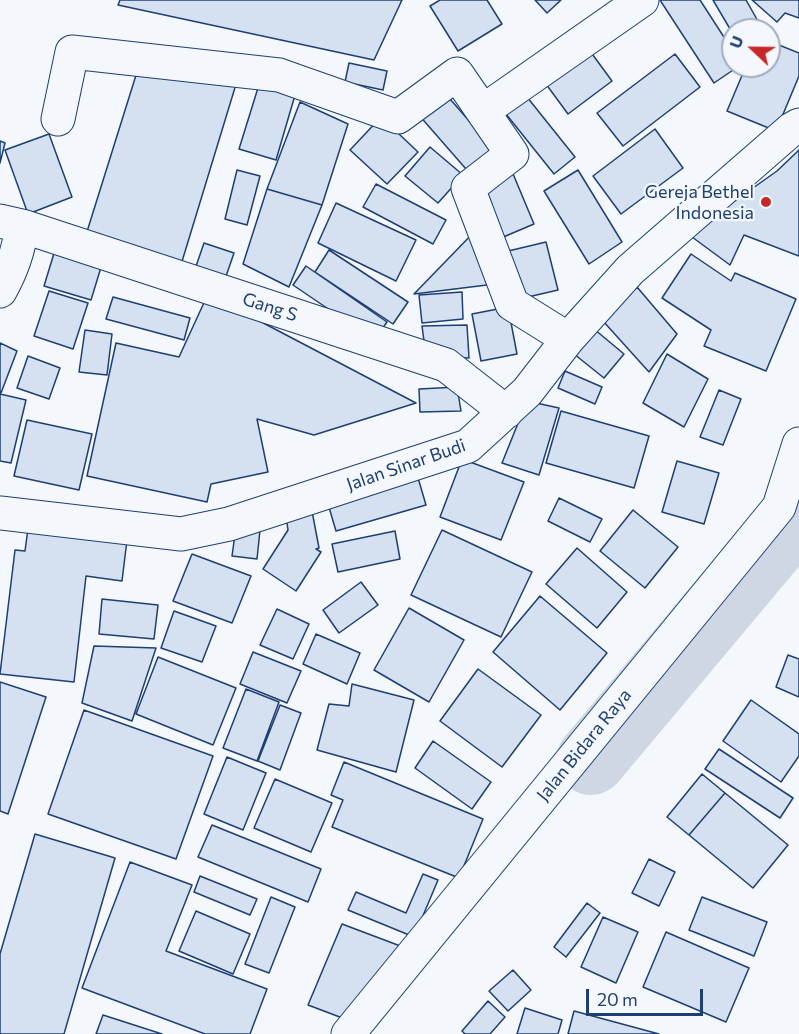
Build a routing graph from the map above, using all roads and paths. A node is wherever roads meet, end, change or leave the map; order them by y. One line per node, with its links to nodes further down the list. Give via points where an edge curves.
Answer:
1 (642, 0): 2 (street)
2 (483, 111): 3 (street, via 457,74 398,117 279,75 72,52); 7 (street, via 512,154 468,188 512,304)
3 (58, 119)
4 (799, 125): 7 (street, Jalan Sinar Budi, via 630,270)
5 (11, 223): 6 (street, via 15,260); 8 (street, Gang S, via 446,365)
6 (0, 291)
7 (568, 339): 8 (street, Jalan Sinar Budi, via 527,392)
8 (506, 412): 10 (street, Jalan Sinar Budi, via 468,446 229,524 181,534)
9 (799, 444): 11 (street, Jalan Bidara Raya, via 778,507)
10 (0, 513)
11 (348, 1034)

